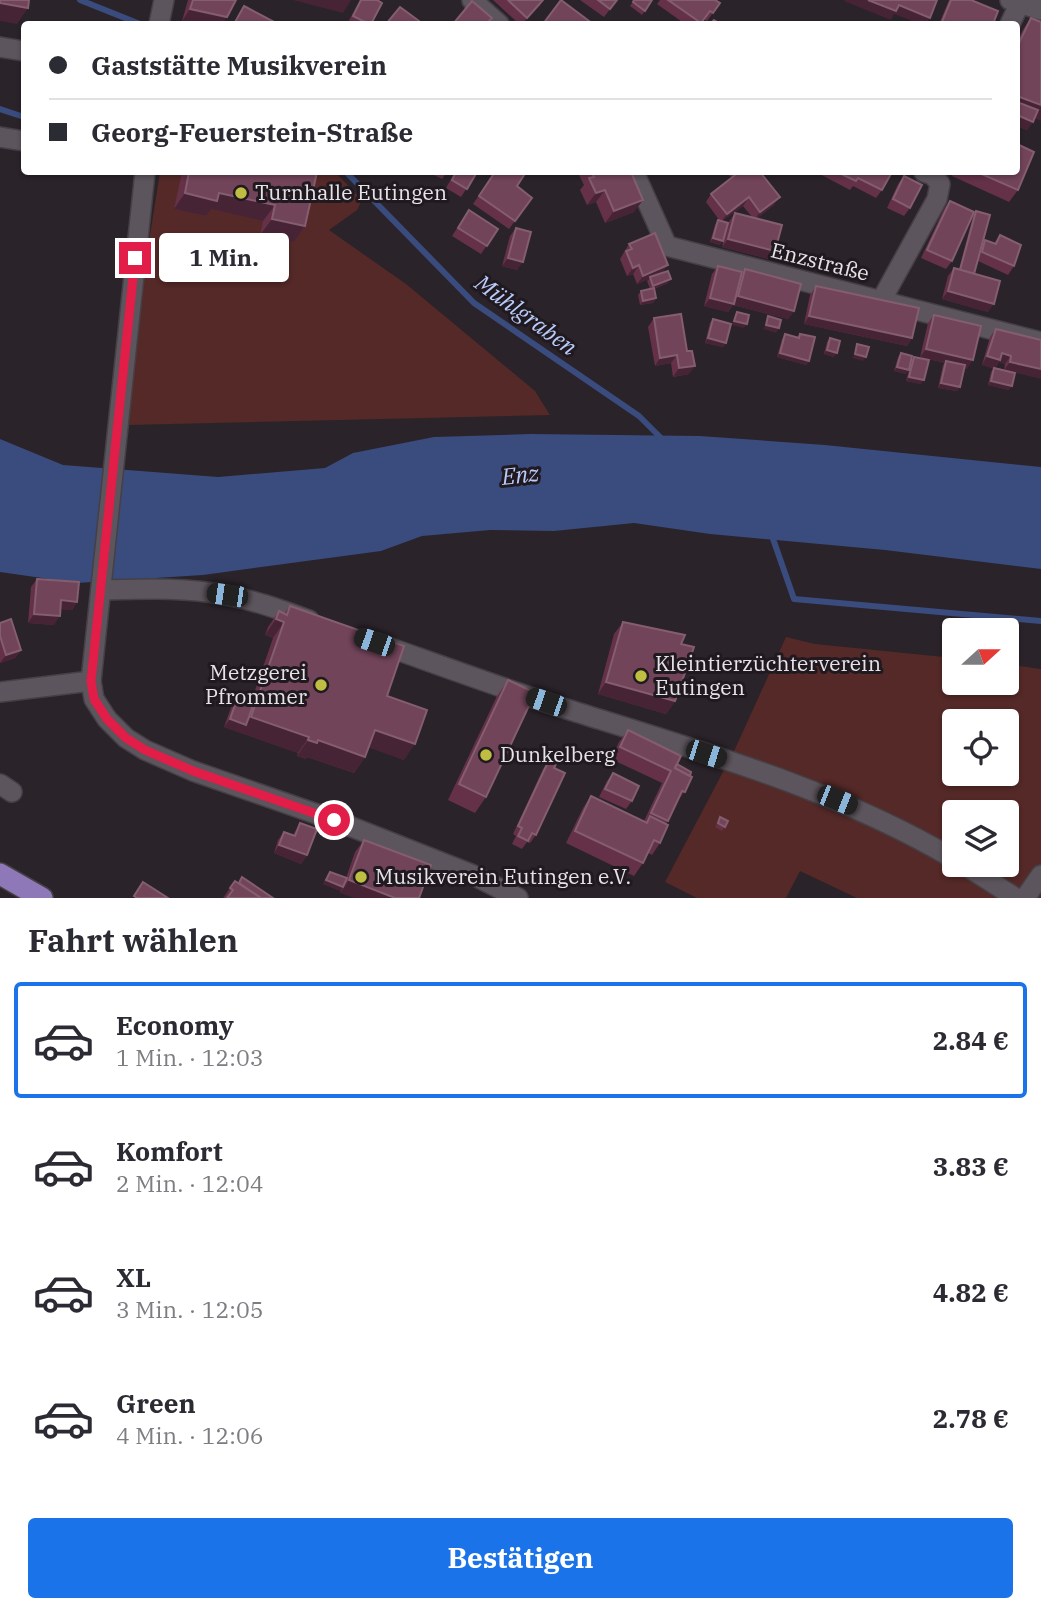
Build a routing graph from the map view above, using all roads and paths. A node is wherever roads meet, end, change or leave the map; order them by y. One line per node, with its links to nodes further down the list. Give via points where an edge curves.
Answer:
1 (472, 0): 4 (street)
2 (1015, 2): 3 (street); 5 (street)
3 (1041, 10)
4 (496, 21)
5 (1011, 21)
6 (0, 47): 7 (street)
7 (21, 50)
8 (0, 137): 9 (street)
9 (21, 140)
10 (145, 175): 15 (street)
11 (635, 175): 13 (street, Enzstraße, via 667,246)
12 (933, 175): 13 (street, via 940,184 937,199)
13 (881, 301): 14 (street, Enzstraße)
14 (1041, 342)
15 (102, 584): 16 (street, via 227,595); 18 (street)
16 (330, 627)
17 (354, 636): 20 (street, via 786,780 855,808)
18 (91, 681): 19 (street); 25 (street, via 94,699 107,719 145,750 449,865)
19 (0, 692)
20 (942, 852)
21 (0, 874): 24 (main road)
22 (1041, 875): 27 (street)
23 (983, 877): 26 (street)
24 (42, 898)
25 (518, 898)
26 (1016, 898)
27 (1025, 898)

